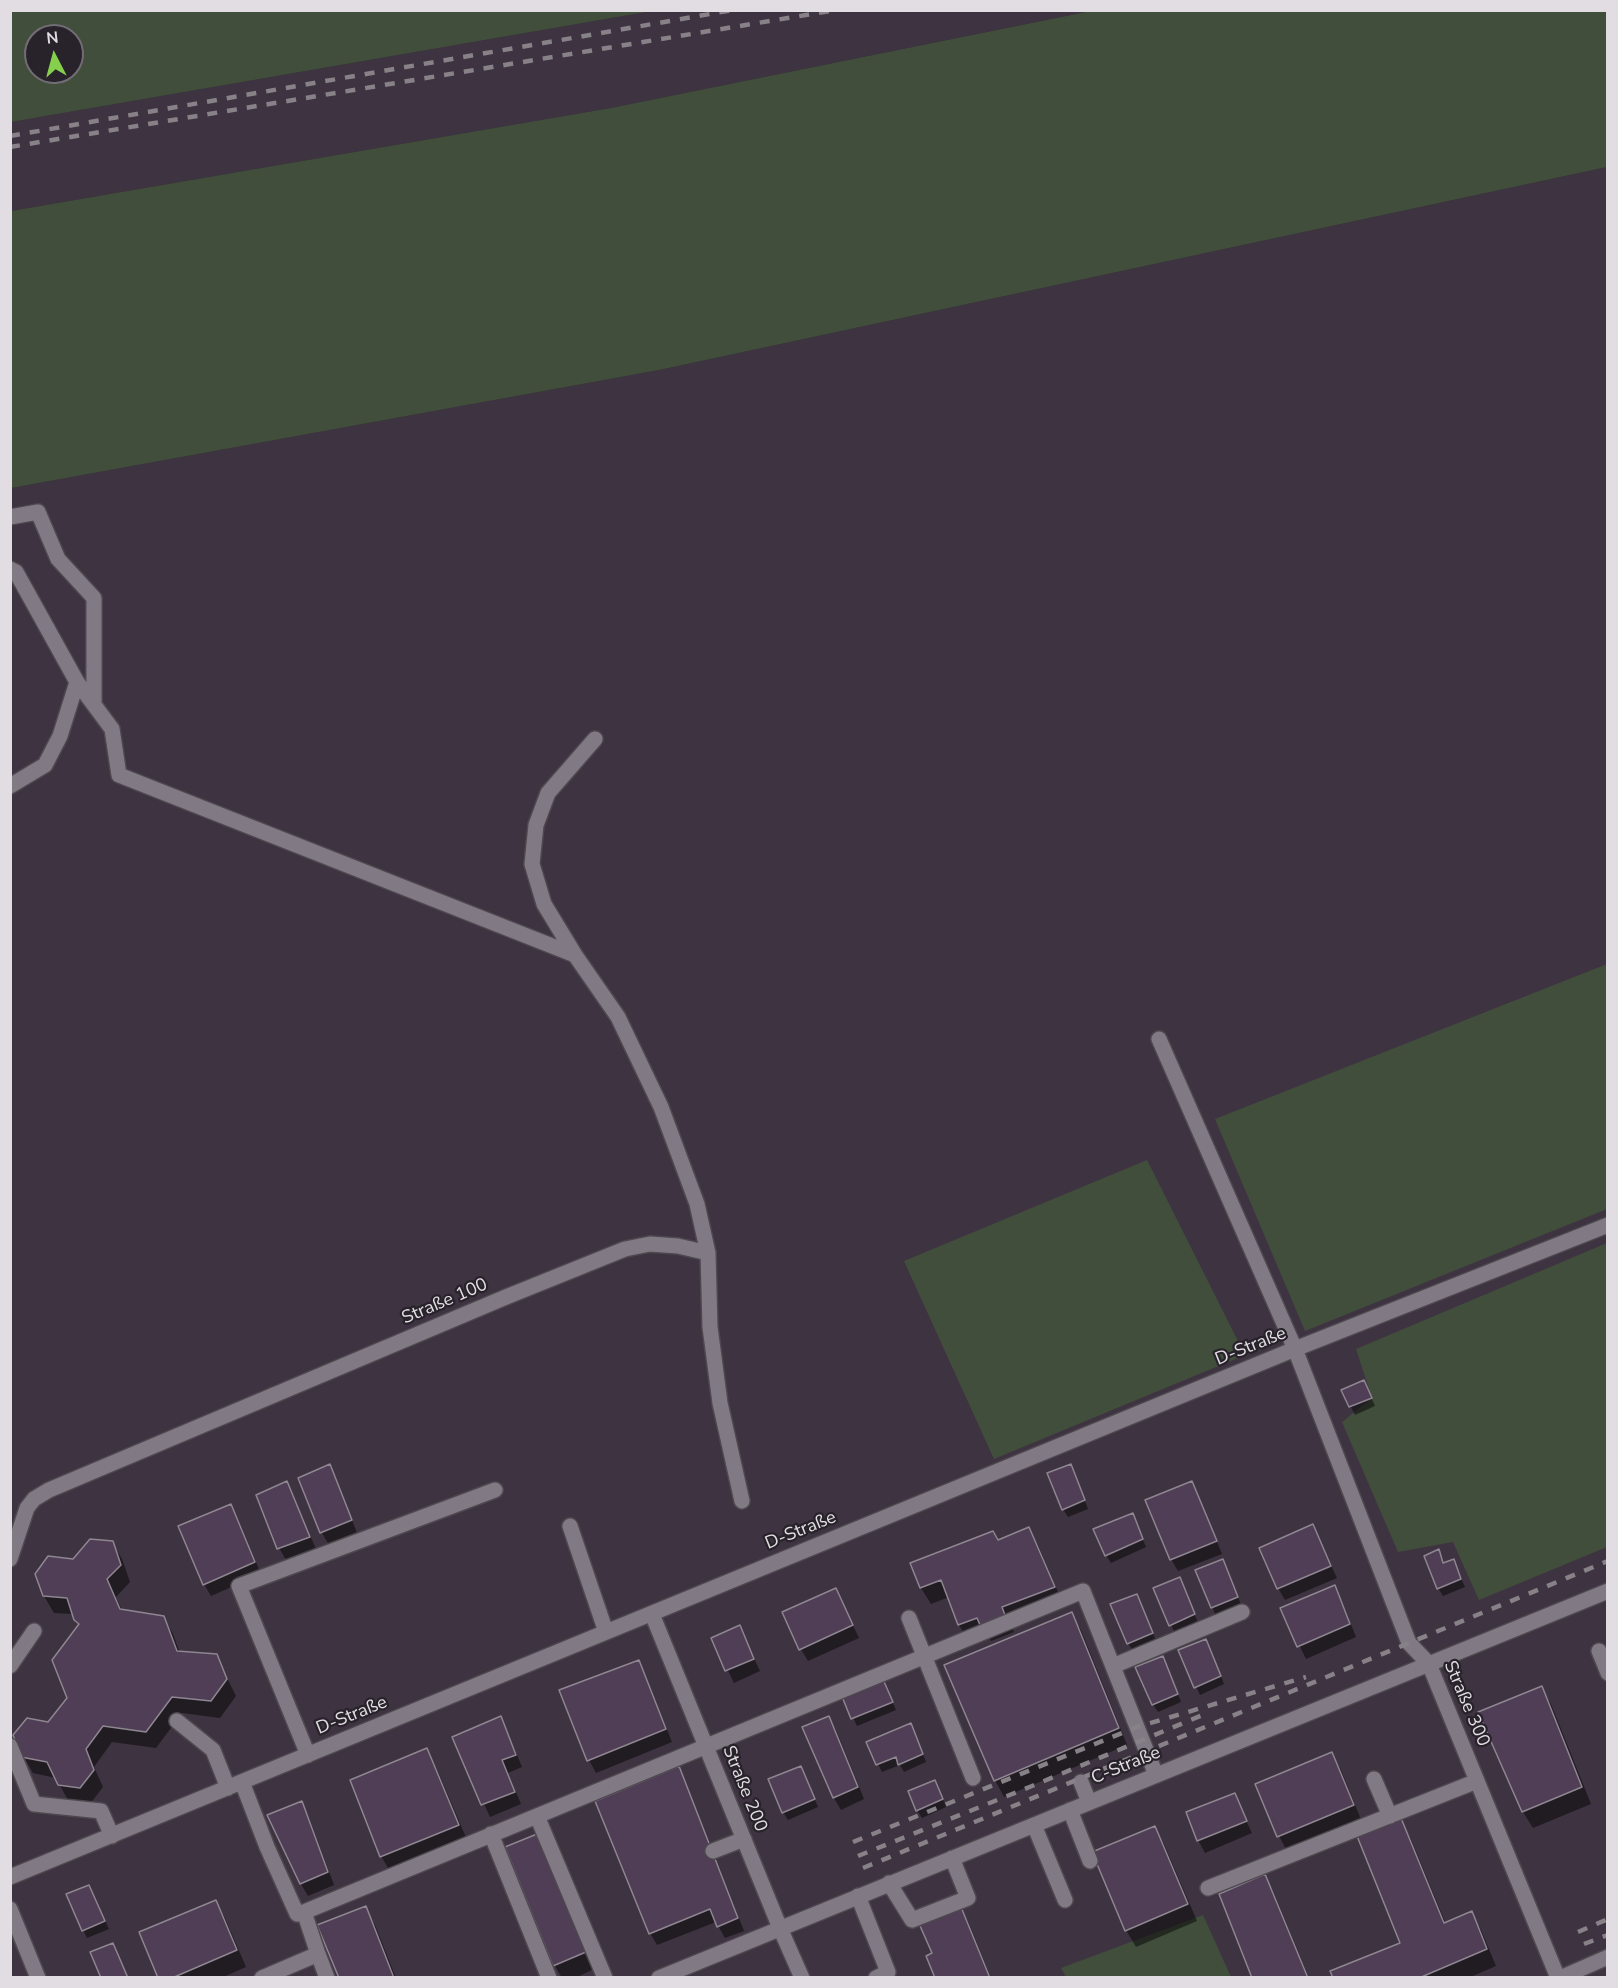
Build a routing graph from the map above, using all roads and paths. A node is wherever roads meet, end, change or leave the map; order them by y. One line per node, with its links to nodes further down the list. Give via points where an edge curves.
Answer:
1 (10, 517): 4 (lane, via 38,512 58,560 94,598)
2 (10, 569): 3 (lane, via 16,572)
3 (76, 682): 4 (lane); 6 (lane, via 60,736 45,765)
4 (94, 704): 7 (lane, via 112,729 119,775)
5 (595, 739): 7 (lane, via 548,793 536,825 532,864 544,904)
6 (10, 786)
7 (575, 955): 10 (lane, via 618,1017 661,1107 697,1204)
8 (1159, 1039): 11 (lane, Straße 300)
9 (1608, 1225): 11 (lane, D-Straße)
10 (708, 1254): 13 (lane, via 710,1327 720,1402); 15 (lane, Straße 100, via 650,1244 625,1249 49,1490 27,1508)
11 (1295, 1349): 18 (lane, D-Straße); 24 (lane, Straße 300, via 1409,1643)
12 (495, 1490): 31 (lane, via 239,1586)
13 (742, 1501)
14 (570, 1526): 21 (lane)
15 (10, 1558)
16 (1608, 1591): 24 (lane, C-Straße)
17 (1242, 1612): 26 (lane)
18 (652, 1614): 21 (lane, D-Straße); 30 (lane, Straße 200)
19 (909, 1618): 23 (lane)
20 (34, 1631): 25 (lane)
21 (606, 1632): 31 (lane, D-Straße)
22 (1599, 1651): 27 (lane)
23 (924, 1656): 26 (lane, via 1083,1591); 30 (lane); 33 (lane)
24 (1429, 1664): 32 (lane, C-Straße); 35 (lane, Straße 300)
25 (10, 1666)
26 (1113, 1666): 32 (lane)
27 (1608, 1673)
28 (177, 1721): 37 (lane, via 213,1750)
29 (10, 1746): 44 (lane, via 34,1803 101,1811)
30 (706, 1746): 40 (lane); 45 (lane, Straße 200)
31 (308, 1755): 37 (lane, D-Straße)
32 (1156, 1775): 38 (lane, C-Straße)
33 (973, 1778)
34 (1374, 1779): 41 (lane)
35 (1477, 1781): 41 (lane); 67 (lane, Straße 300)
36 (1081, 1782): 38 (lane)
37 (235, 1785): 44 (lane, D-Straße); 55 (lane, via 297,1914)
38 (1089, 1802): 39 (lane, C-Straße)
39 (1070, 1810): 42 (lane, C-Straße); 48 (lane)
40 (537, 1816): 43 (lane); 63 (lane)
41 (1390, 1816): 51 (lane)
42 (1034, 1825): 47 (lane, C-Straße); 53 (lane)
43 (491, 1834): 55 (lane); 62 (lane)
44 (112, 1836): 49 (lane, D-Straße)
45 (744, 1839): 46 (lane); 56 (lane, Straße 200)
46 (713, 1851)
47 (952, 1858): 50 (lane, C-Straße); 50 (lane, via 968,1898 912,1920)
48 (1090, 1861)
49 (10, 1877)
50 (889, 1883): 52 (lane, C-Straße)
51 (1208, 1888)
52 (858, 1896): 56 (lane, C-Straße); 66 (lane, via 888,1972)
53 (1065, 1900)
54 (10, 1909): 59 (lane)
55 (304, 1912): 57 (lane)
56 (780, 1928): 64 (lane, C-Straße); 65 (lane, Straße 200)
57 (318, 1954): 60 (lane); 61 (lane)
58 (1608, 1957): 67 (lane)
59 (38, 1977)
60 (262, 1977)
61 (327, 1977)
62 (549, 1977)
63 (605, 1977)
64 (659, 1977)
65 (802, 1977)
66 (876, 1977)
67 (1559, 1977)

